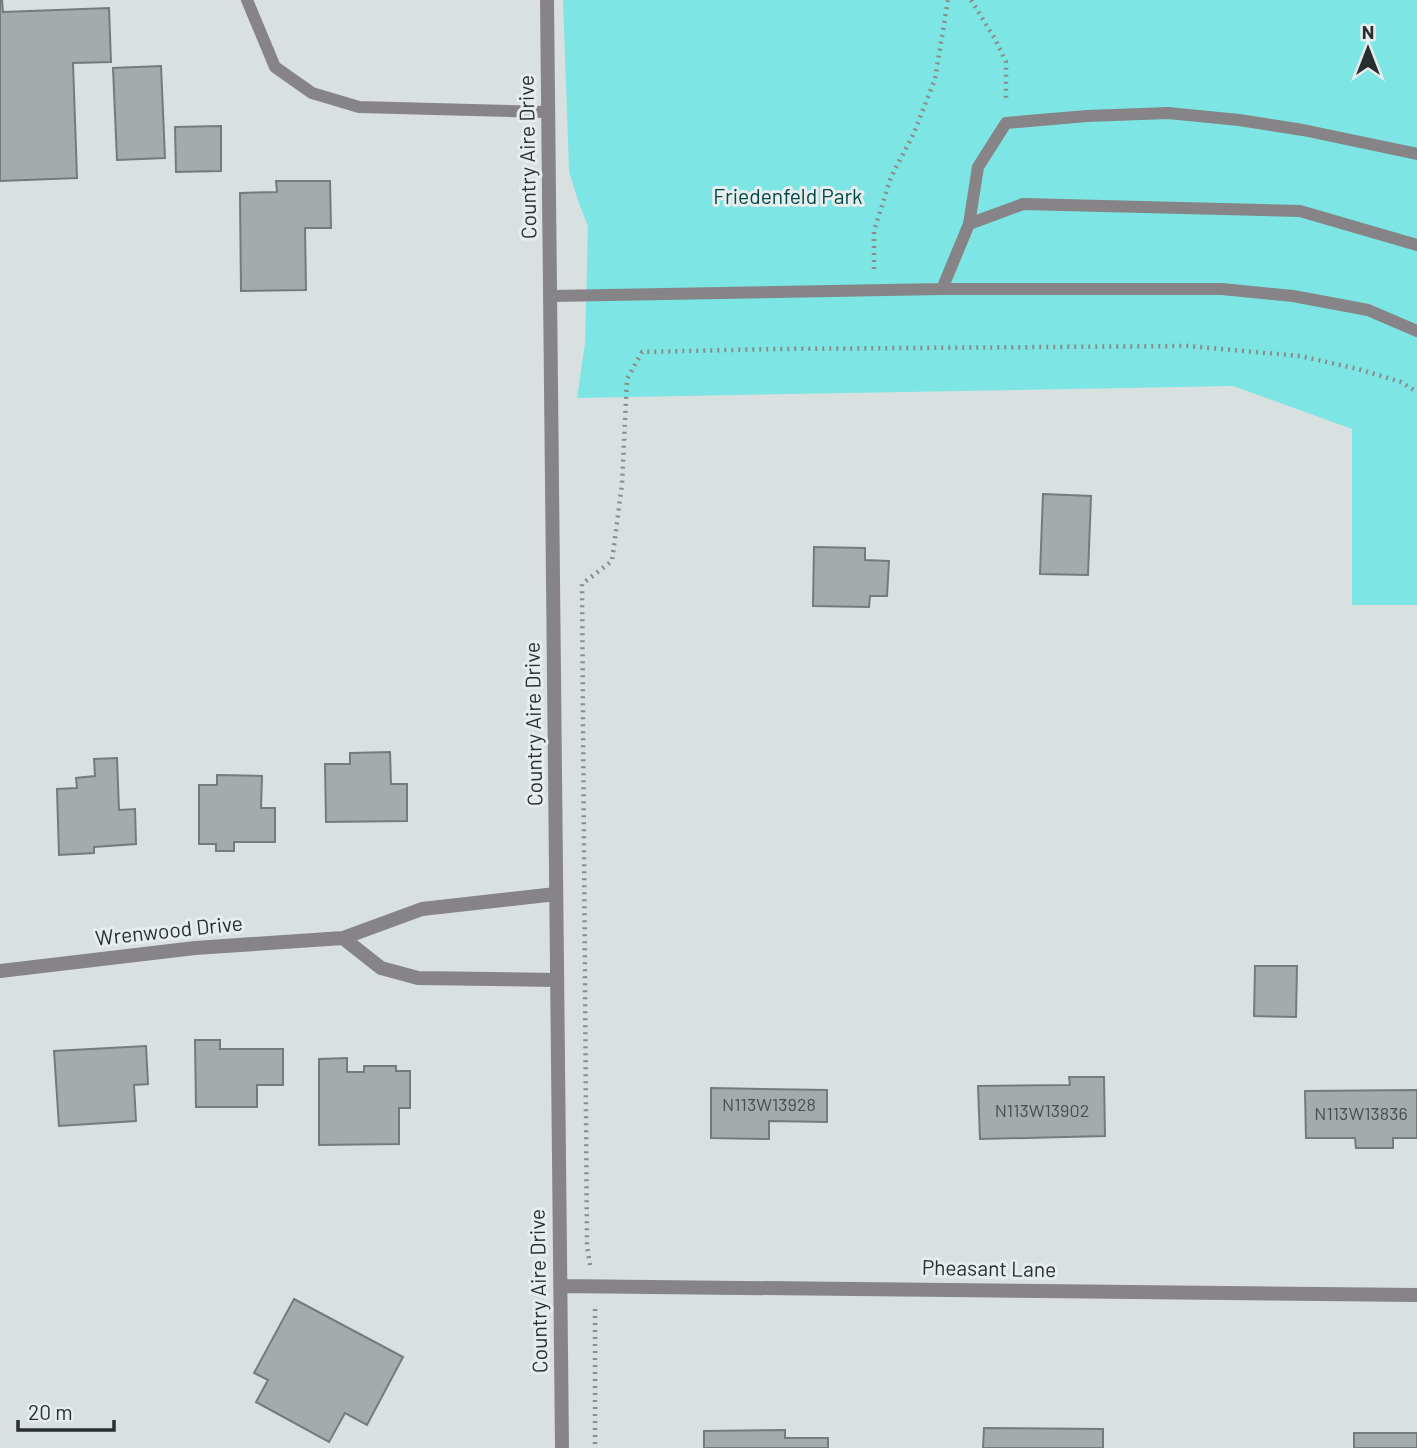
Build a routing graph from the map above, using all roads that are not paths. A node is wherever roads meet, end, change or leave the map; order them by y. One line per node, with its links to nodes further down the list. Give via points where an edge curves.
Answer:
1 (247, 0): 3 (lane, via 275,67 312,93 359,107)
2 (547, 0): 3 (street, Country Aire Drive)
3 (548, 113): 8 (street, Country Aire Drive)
4 (1417, 154): 5 (lane, via 1303,130 1168,113 1006,123 978,167)
5 (969, 224): 6 (lane, via 1023,204 1300,211); 7 (lane)
6 (1417, 245)
7 (942, 289): 8 (lane); 9 (lane, via 1234,290 1368,310)
8 (551, 296): 10 (street, Country Aire Drive)
9 (1417, 331)
10 (556, 894): 11 (street, Wrenwood Drive, via 422,909); 13 (street, Country Aire Drive)
11 (343, 938): 12 (street, Wrenwood Drive, via 195,948); 13 (street, via 381,968 418,978)
12 (0, 971)
13 (557, 980): 14 (street, Country Aire Drive)
14 (560, 1286): 15 (street, Pheasant Lane); 16 (street, Country Aire Drive)
15 (1417, 1295)
16 (562, 1448)

